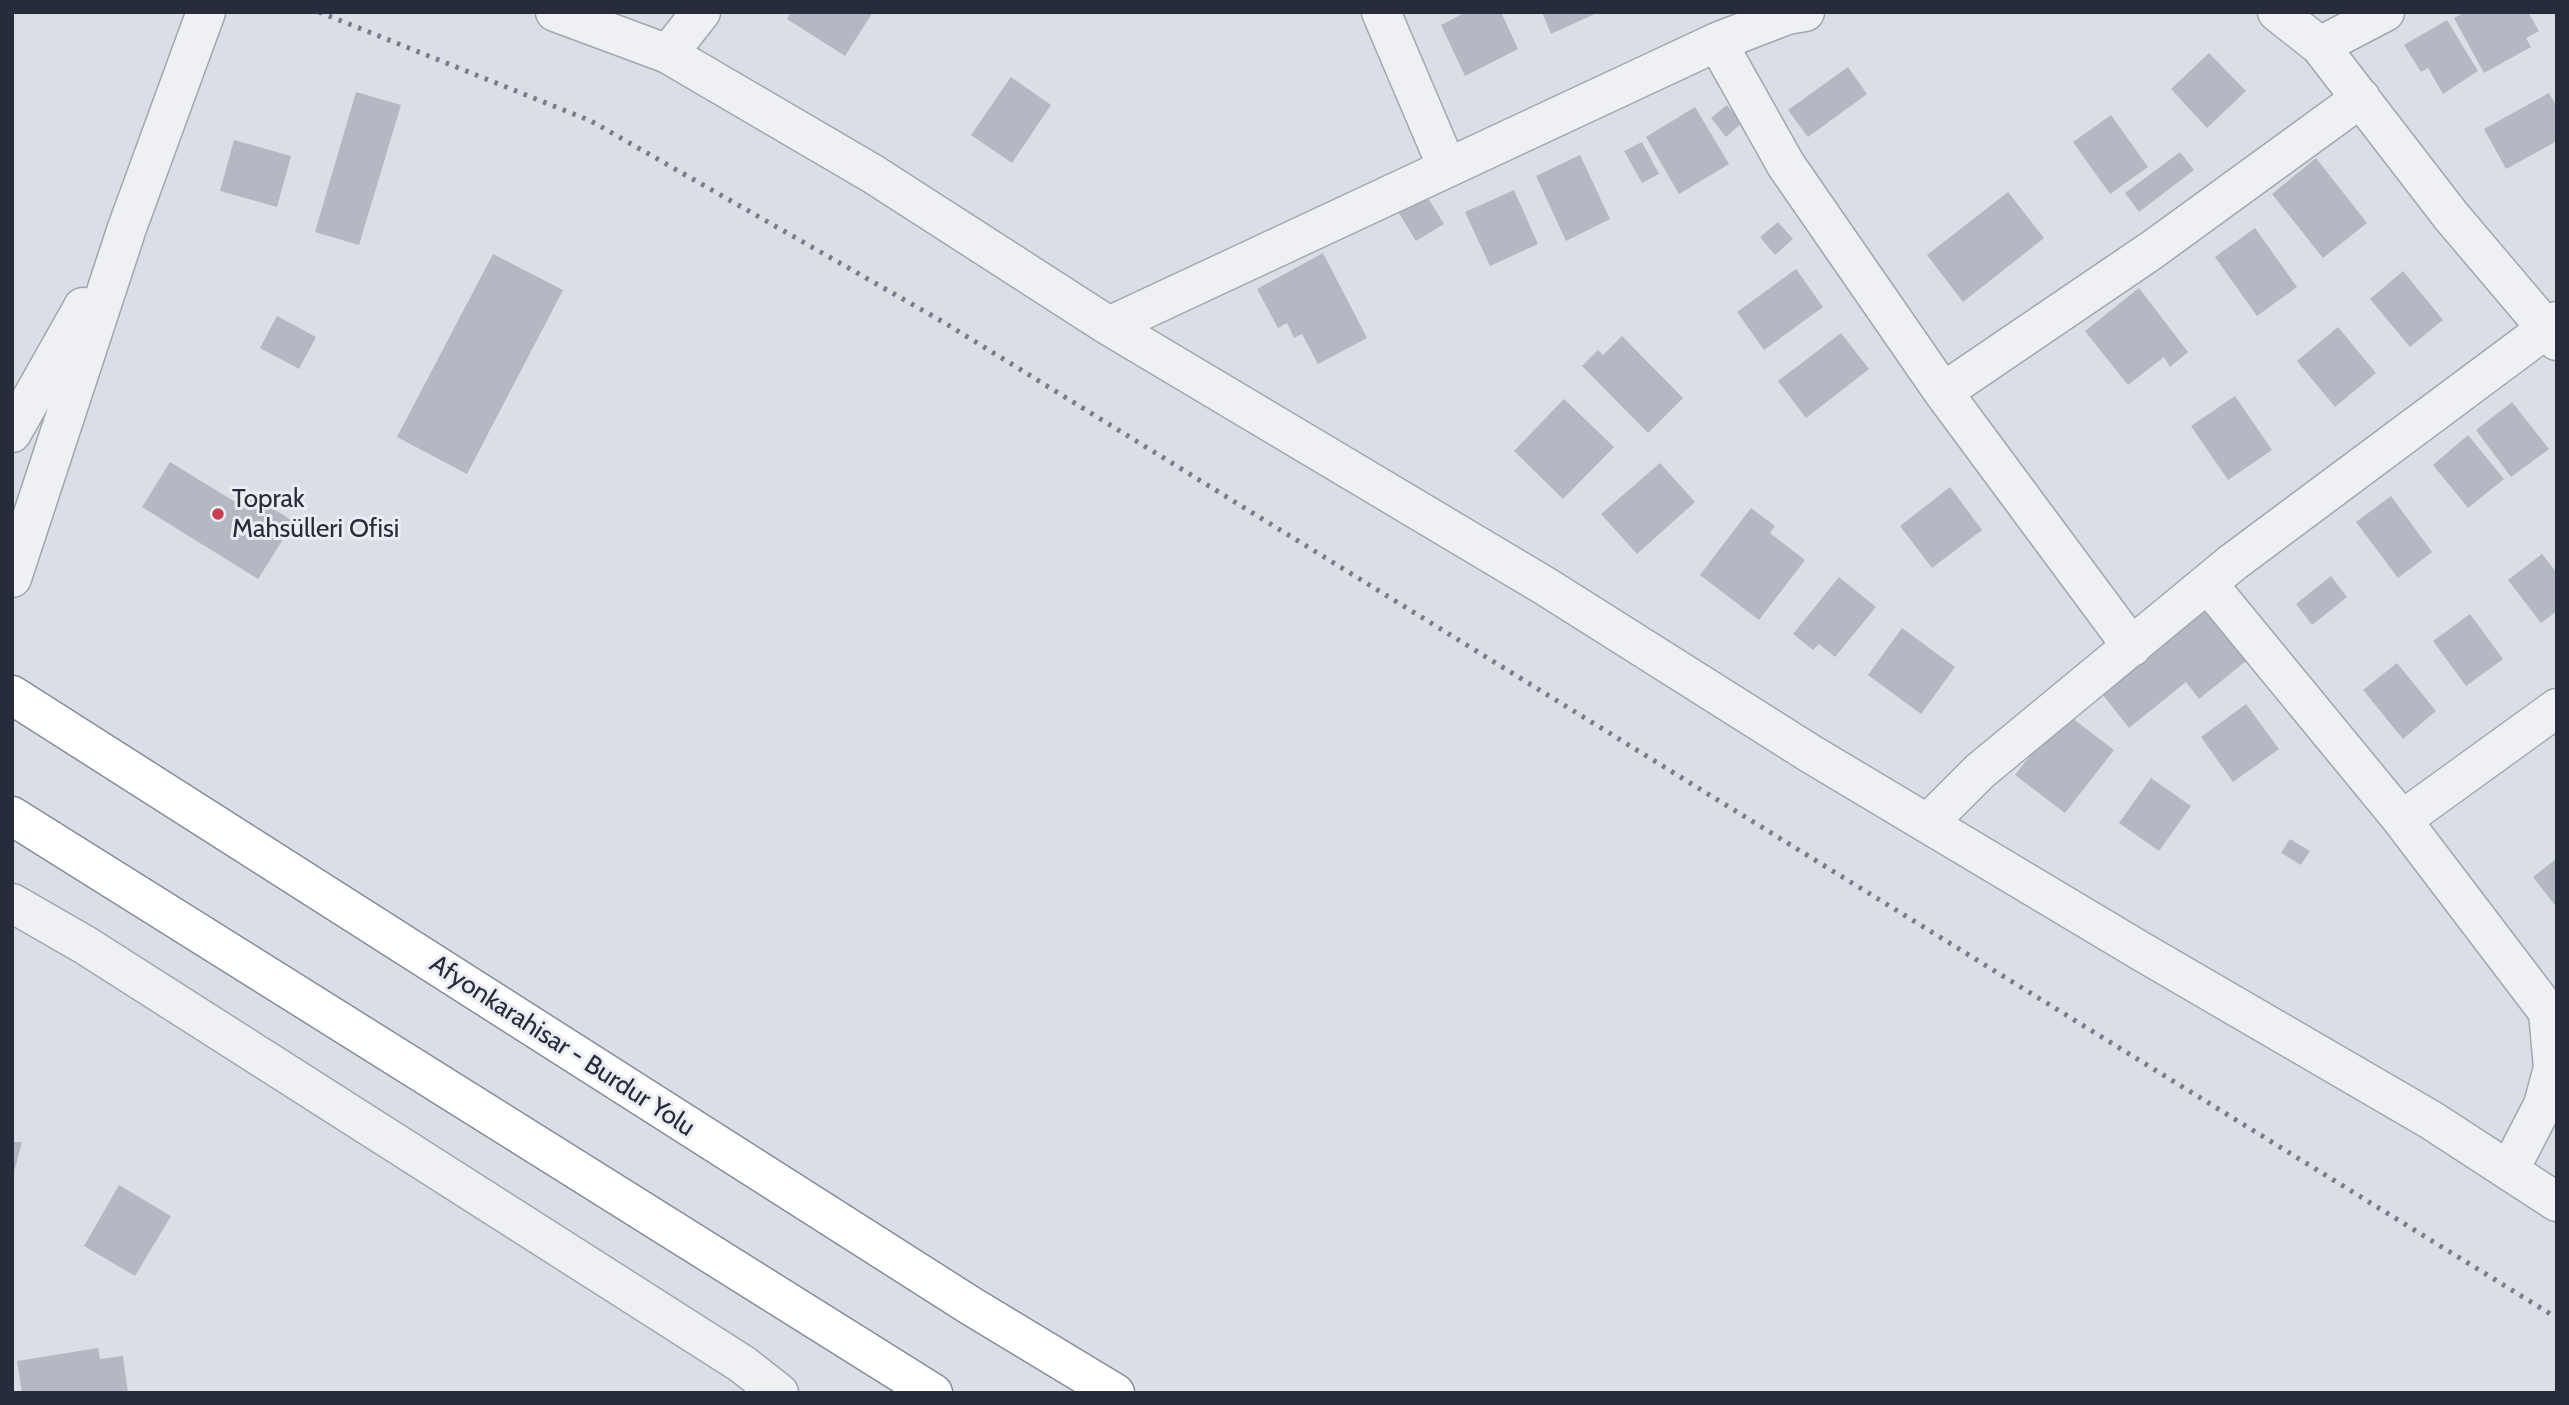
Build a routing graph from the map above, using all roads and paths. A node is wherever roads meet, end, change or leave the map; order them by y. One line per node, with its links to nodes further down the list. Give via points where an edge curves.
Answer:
1 (206, 12): 13 (street)
2 (555, 12): 10 (street)
3 (701, 12): 10 (street)
4 (1381, 12): 12 (street)
5 (2277, 12): 9 (street)
6 (2385, 12): 9 (street)
7 (1793, 13): 8 (street)
8 (1717, 42): 12 (street); 16 (street, via 1786,165)
9 (2320, 46): 11 (street)
10 (668, 54): 14 (street, via 873,174)
11 (2361, 98): 15 (street, via 2451,216); 16 (street, via 2152,250)
12 (1447, 167): 14 (street)
13 (127, 229): 17 (street); 18 (street)
14 (1109, 326): 25 (street, via 1545,586)
15 (2553, 329): 19 (street)
16 (1943, 392): 20 (street)
17 (12, 433)
18 (12, 578)
19 (2208, 584): 20 (street); 24 (street)
20 (2132, 647): 25 (street, via 1980,771)
21 (12, 695): 33 (highway, Afyonkarahisar - Burdur Yolu, via 959,1299)
22 (2557, 708): 24 (street)
23 (12, 816): 32 (highway)
24 (2402, 820): 27 (street)
25 (1928, 823): 28 (street)
26 (12, 903): 30 (street, via 85,945)
27 (2552, 1009): 28 (street, via 2553,1068 2543,1105)
28 (2510, 1170): 29 (street)
29 (2557, 1202)
30 (738, 1379): 31 (street)
31 (779, 1393)
32 (933, 1393)
33 (1115, 1393)

